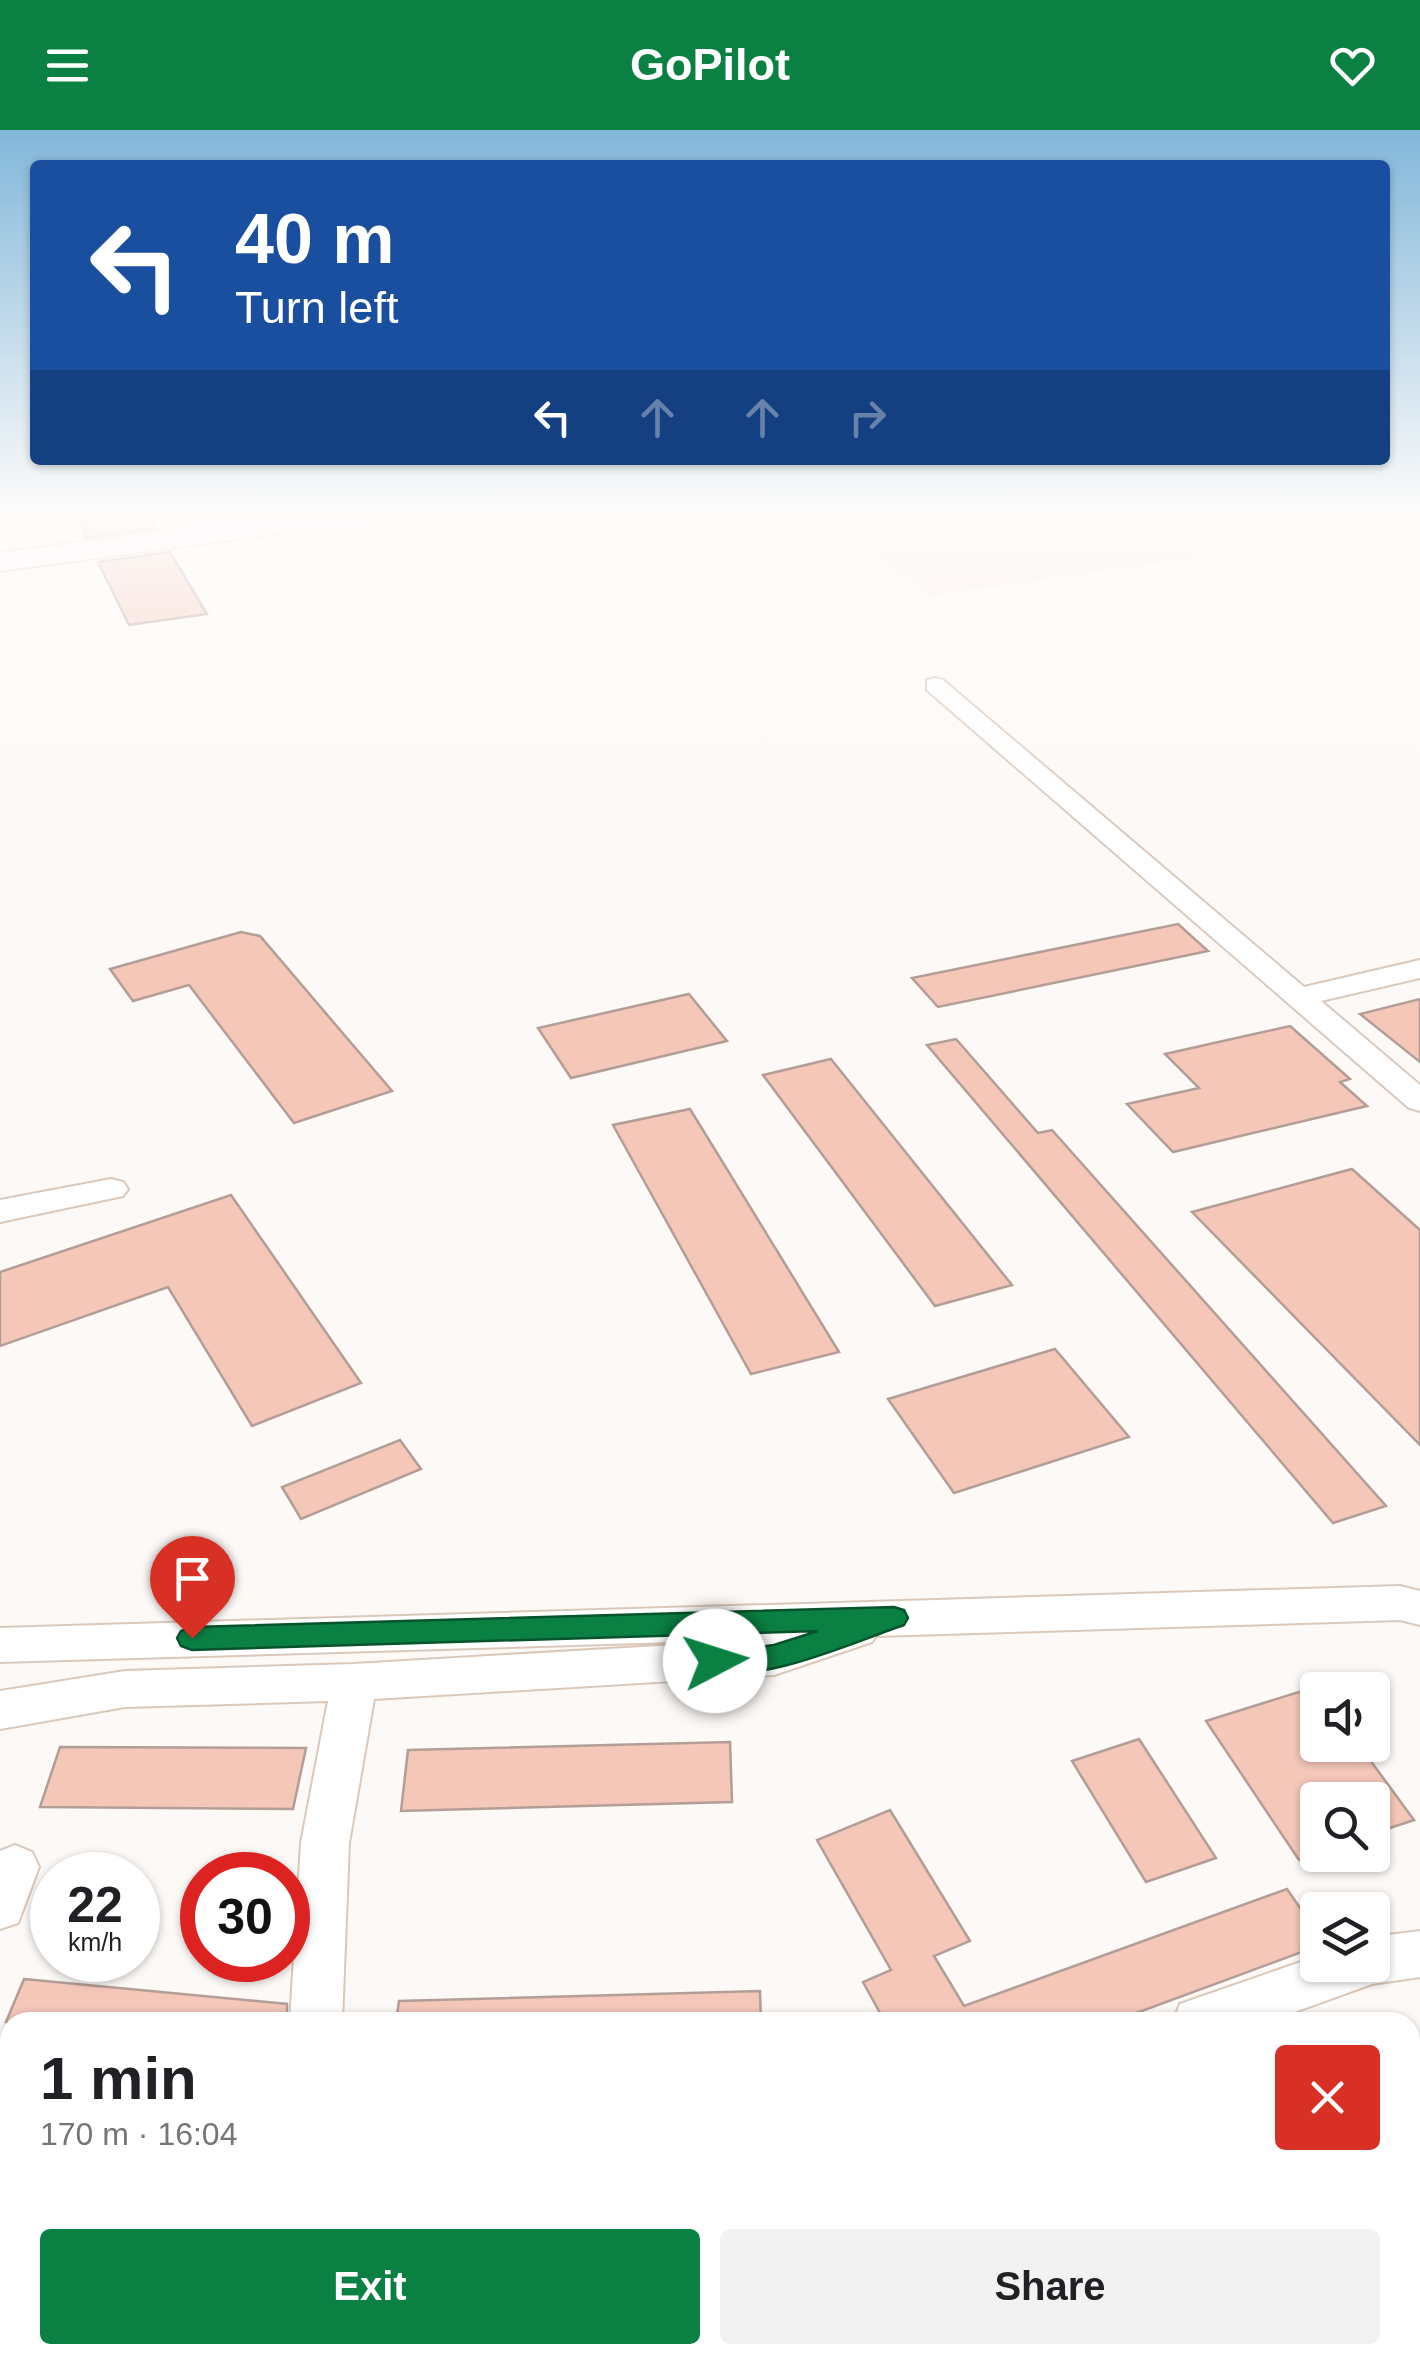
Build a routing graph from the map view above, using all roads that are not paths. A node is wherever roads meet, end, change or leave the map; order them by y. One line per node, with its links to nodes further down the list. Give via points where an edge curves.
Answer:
1 (935, 685): 3 (street)
2 (1420, 969): 3 (street)
3 (1298, 997): 4 (street)
4 (1420, 1102)
5 (111, 1189): 6 (street)
6 (0, 1211)
7 (1420, 1608): 8 (street)
8 (894, 1618): 9 (street); 10 (street, via 774,1656)
9 (0, 1645)
10 (354, 1682): 11 (street, via 125,1689); 15 (street, via 325,1844)
11 (0, 1710)
12 (1420, 1954): 13 (street)
13 (1390, 1958)
14 (1313, 1982): 16 (street)
15 (317, 2012)
16 (1227, 2012)

